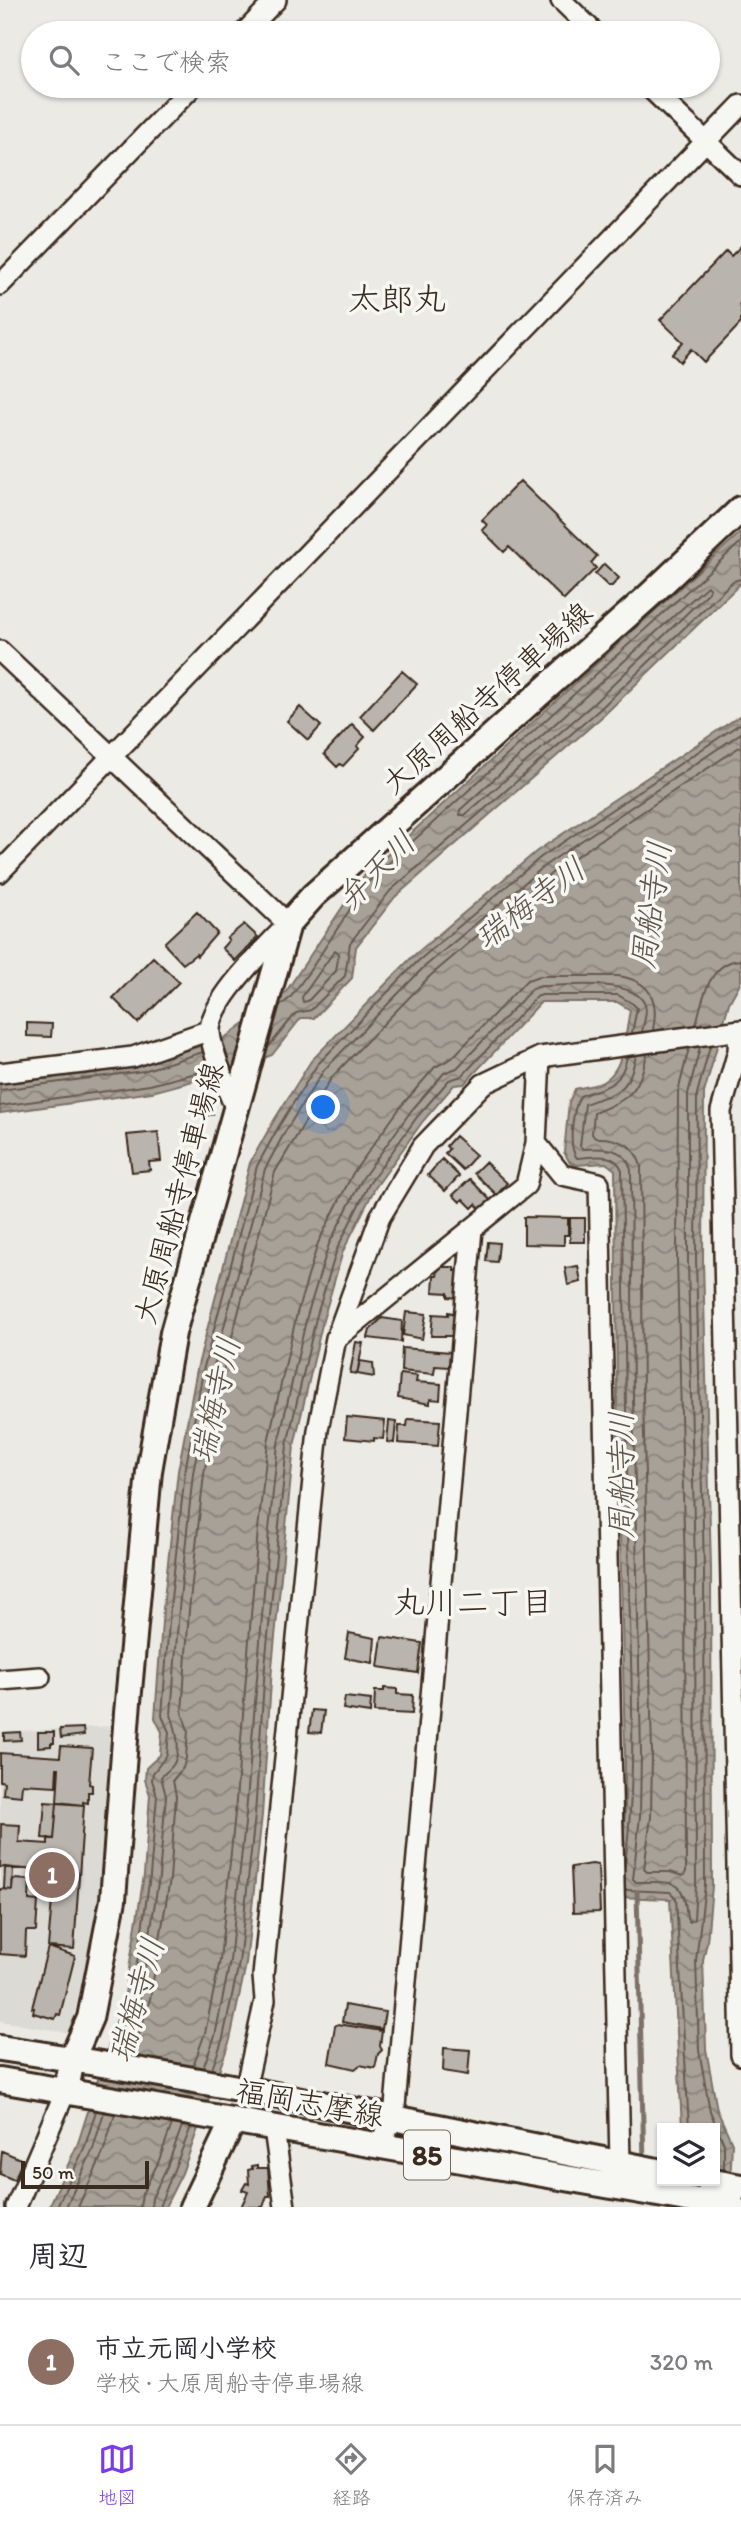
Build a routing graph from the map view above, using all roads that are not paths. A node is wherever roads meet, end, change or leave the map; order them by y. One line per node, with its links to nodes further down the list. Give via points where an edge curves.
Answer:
1 (276, 0): 3 (street)
2 (561, 0): 4 (street)
3 (256, 21)
4 (583, 21)
5 (181, 98): 10 (street)
6 (661, 98): 8 (street)
7 (741, 105): 8 (street)
8 (706, 142): 9 (street); 13 (street)
9 (741, 175)
10 (0, 285)
11 (741, 509): 15 (main road, 大原周船寺停車場線, via 313,896)
12 (0, 651): 13 (street)
13 (109, 757): 14 (street); 15 (street)
14 (0, 872)
15 (288, 924): 16 (street, via 221,1000); 20 (main road, 大原周船寺停車場線)
16 (210, 1030): 19 (street, via 133,1057); 20 (street)
17 (740, 1031): 18 (street); 24 (street, via 721,1111)
18 (540, 1056): 21 (street); 23 (street, via 483,1084 423,1146 380,1217)
19 (0, 1073)
20 (234, 1075): 29 (main road, 大原周船寺停車場線, via 235,1107 164,1372 137,1592 113,1900 90,2018)
21 (536, 1143): 22 (street, via 526,1185); 38 (street, via 562,1175 598,1183)
22 (471, 1229): 23 (street); 33 (street)
23 (336, 1338): 32 (street, via 318,1430 265,2000)
24 (733, 1392): 28 (street)
25 (40, 1677): 26 (street)
26 (0, 1680)
27 (0, 2048): 29 (main road, 福岡志摩線 / 85)
28 (741, 2055)
29 (72, 2059): 31 (main road, 大原周船寺停車場線); 32 (main road, 福岡志摩線 / 85)
30 (0, 2080): 31 (main road, 福岡志摩線 / 85)
31 (66, 2090): 34 (main road, 福岡志摩線 / 85); 42 (street)
32 (245, 2090): 33 (main road, 福岡志摩線 / 85)
33 (394, 2118): 36 (street); 38 (main road, 福岡志摩線 / 85)
34 (233, 2121): 35 (main road, 福岡志摩線 / 85); 43 (main road)
35 (274, 2129): 36 (main road, 福岡志摩線 / 85); 44 (street)
36 (377, 2147): 38 (main road, 福岡志摩線 / 85)
37 (657, 2172): 38 (main road, 85)
38 (620, 2176): 41 (main road, 福岡志摩線 / 85)
39 (720, 2183): 40 (main road)
40 (741, 2187)
41 (679, 2202): 45 (main road, 福岡志摩線 / 85)
42 (16, 2207)
43 (192, 2207)
44 (285, 2207)
45 (733, 2207)

